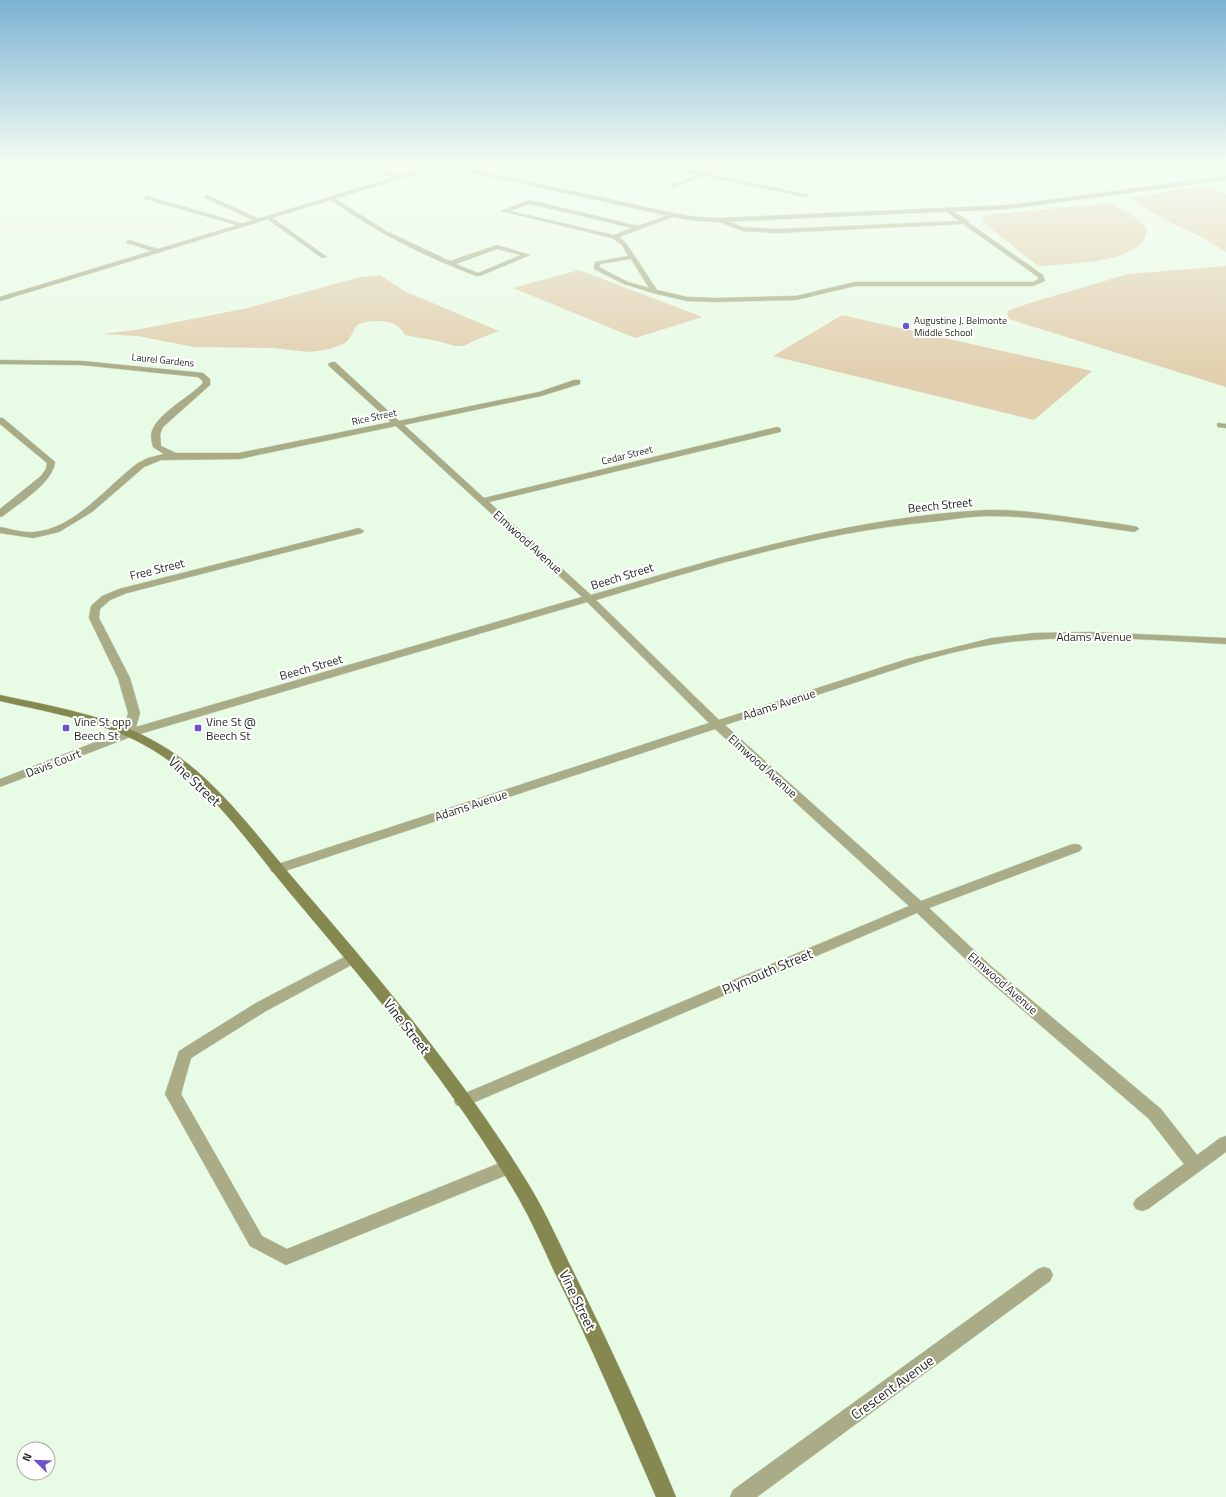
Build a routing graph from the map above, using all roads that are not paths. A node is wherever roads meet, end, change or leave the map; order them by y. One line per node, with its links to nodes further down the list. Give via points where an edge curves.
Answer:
1 (217, 233): 9 (street)
2 (290, 233): 10 (street)
3 (383, 233): 12 (street)
4 (596, 233): 7 (street)
5 (625, 233): 7 (street)
6 (982, 233): 13 (street, via 1041,276 1042,281 1033,284 855,284 796,298 687,299)
7 (614, 237): 11 (street, via 624,244)
8 (129, 242): 9 (street)
9 (159, 251): 14 (street)
10 (324, 257)
11 (632, 257): 13 (street); 13 (street, via 597,263 596,268 626,283)
12 (449, 264): 12 (street, via 478,275 527,255 497,246)
13 (655, 292)
14 (0, 299)
15 (0, 362): 21 (street, Laurel Gardens, via 82,363 200,375 207,383 165,419 156,432 157,447)
16 (332, 364): 19 (street, Elmwood Avenue)
17 (577, 382): 19 (street, Rice Street, via 541,394)
18 (0, 420): 23 (street, via 51,462 50,470 44,478)
19 (397, 423): 21 (street, Rice Street, via 239,456); 22 (street, Elmwood Avenue)
20 (777, 430): 22 (street, Cedar Street)
21 (174, 456): 25 (street, via 142,464 62,527 33,535)
22 (483, 501): 27 (street, Elmwood Avenue)
23 (0, 514)
24 (1134, 529): 27 (street, Beech Street, via 1002,512 897,522 734,556)
25 (0, 530)
26 (359, 531): 31 (street, Free Street, via 124,590 106,598 95,608 94,618 124,678 134,713)
27 (590, 599): 30 (street, Elmwood Avenue); 31 (street, Beech Street)
28 (1226, 641): 30 (street, Adams Avenue, via 1090,635 1033,637 986,643 902,664)
29 (0, 698): 31 (street, Vine Street, via 68,714)
30 (718, 725): 34 (street, Adams Avenue); 35 (street, Elmwood Avenue)
31 (129, 733): 32 (street, Davis Court); 34 (street, Vine Street, via 176,761 211,793)
32 (0, 783)
33 (1075, 848): 35 (street, Plymouth Street)
34 (277, 869): 36 (street, Vine Street)
35 (919, 907): 37 (street, Plymouth Street); 39 (street, Elmwood Avenue, via 986,970 1154,1114)
36 (352, 958): 37 (street, Vine Street, via 415,1034); 40 (street, via 261,1007 184,1055 173,1094 256,1241 286,1257)
37 (462, 1101): 40 (street, Vine Street)
38 (1226, 1143): 39 (street)
39 (1195, 1165): 41 (street)
40 (508, 1167): 43 (street, Vine Street, via 572,1286)
41 (1142, 1204)
42 (1044, 1275): 44 (street, Crescent Avenue)
43 (666, 1497)
44 (740, 1497)

